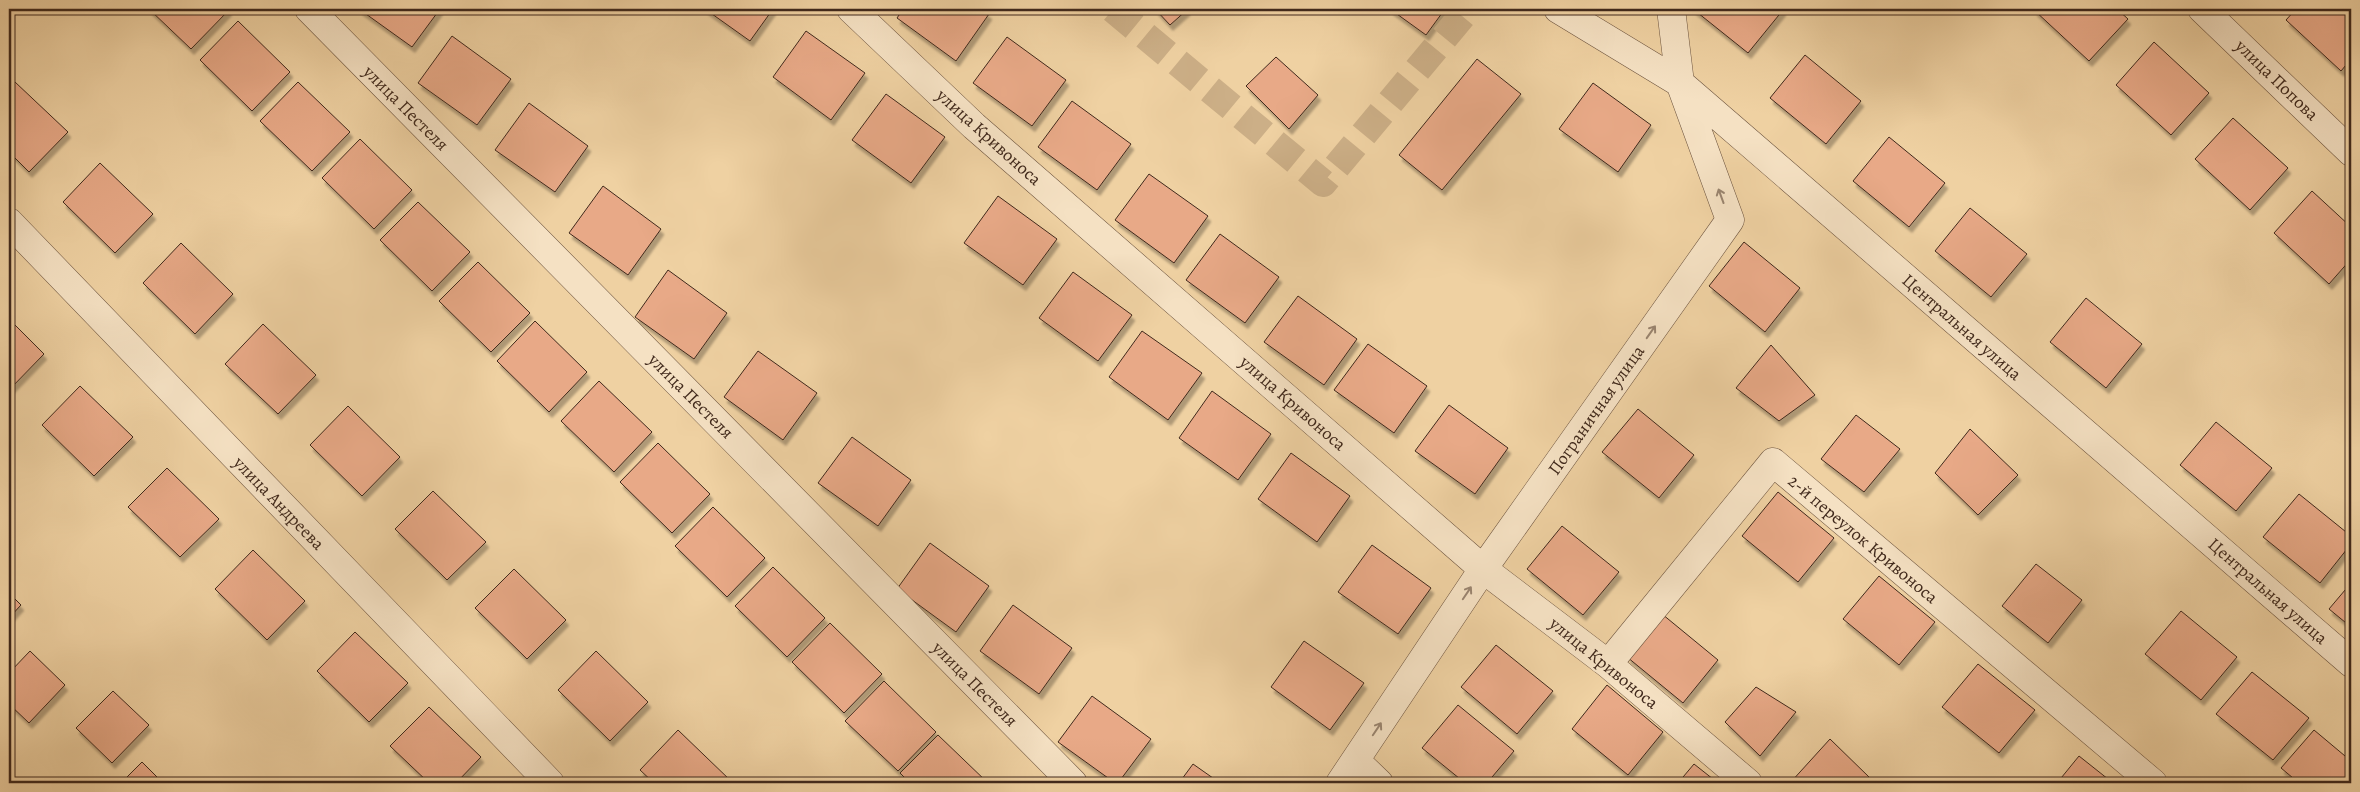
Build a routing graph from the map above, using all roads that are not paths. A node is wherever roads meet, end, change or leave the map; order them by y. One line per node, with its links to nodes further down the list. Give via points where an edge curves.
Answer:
1 (309, 9): 14 (street, улица Пестеля)
2 (851, 9): 9 (street, улица Кривоноса, via 974,126)
3 (1558, 9): 6 (street, Центральная улица)
4 (1671, 9): 6 (street, Пограничная улица)
5 (2202, 9): 7 (street, улица Попова)
6 (1680, 83): 9 (street, Пограничная улица, one-way to 6, via 1730,220); 11 (street, Центральная улица)
7 (2351, 152)
8 (9, 222): 13 (street, улица Андреева)
9 (1483, 569): 10 (street, улица Кривоноса); 12 (street, Пограничная улица, one-way to 9)
10 (1608, 664): 17 (street, улица Кривоноса); 18 (street, 2-й переулок Кривоноса, via 1773,462)
11 (2351, 664)
12 (1356, 761): 15 (street, Пограничная улица); 16 (street)
13 (550, 783)
14 (1073, 783)
15 (1340, 783)
16 (1379, 783)
17 (1748, 783)
18 (2153, 783)

